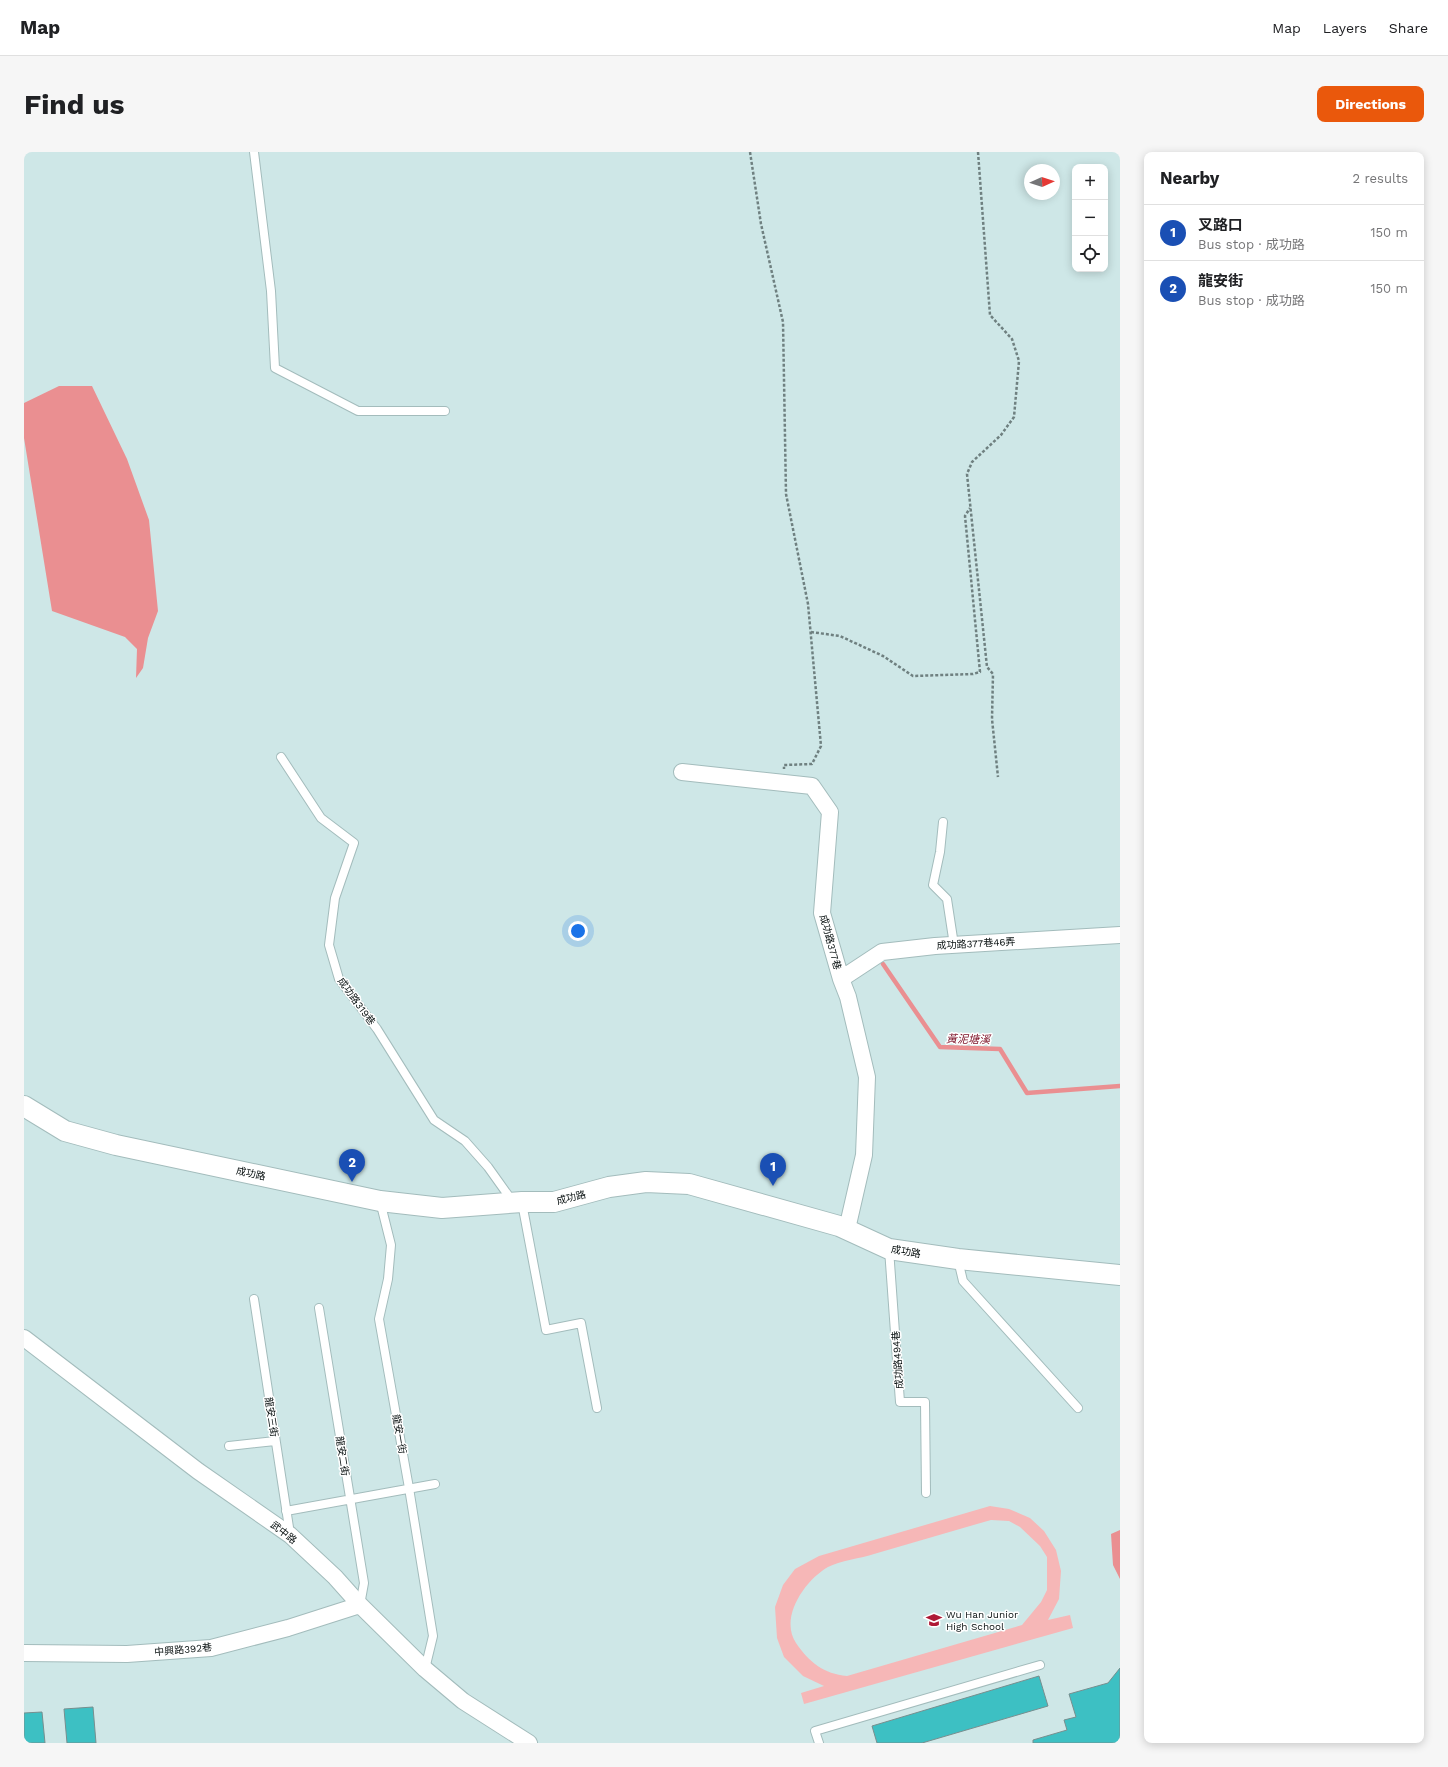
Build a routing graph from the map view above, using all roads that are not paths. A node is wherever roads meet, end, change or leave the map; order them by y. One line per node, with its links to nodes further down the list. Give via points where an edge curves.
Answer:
1 (254, 152): 2 (lane, via 271,290 275,368 358,411)
2 (445, 411)
3 (281, 757): 11 (lane, 成功路319巷, via 321,818 354,843 335,898 329,945 339,980 377,1029 434,1120 465,1141)
4 (682, 772): 8 (street, 成功路377巷, via 812,786 830,812 822,913)
5 (943, 822): 7 (lane, via 933,885 946,899)
6 (1120, 935): 7 (street, 成功路377巷46弄)
7 (954, 945): 8 (street, 成功路377巷46弄, via 882,952)
8 (841, 979): 12 (street, 成功路377巷, via 848,997 867,1076 864,1155)
9 (24, 1106): 10 (street, 成功路, via 65,1131 116,1145)
10 (380, 1200): 11 (street, 成功路, via 442,1208); 24 (lane, 龍安一街, via 391,1245 388,1279 379,1319)
11 (518, 1203): 12 (street, 成功路, via 554,1202 609,1187 646,1182 689,1184); 19 (lane, via 546,1330 581,1323)
12 (847, 1229): 13 (street, 成功路)
13 (889, 1248): 14 (street, 成功路); 25 (lane, 成功路494巷, via 900,1402 925,1402)
14 (958, 1259): 15 (street, 成功路); 20 (lane, via 963,1281)
15 (1120, 1275)
16 (254, 1299): 21 (lane, 龍安三街)
17 (319, 1308): 26 (lane, 龍安二街)
18 (24, 1338): 28 (street, 武中路, via 198,1471)
19 (597, 1408)
20 (1078, 1408)
21 (275, 1440): 22 (lane); 27 (lane, 龍安三街)
22 (229, 1446)
23 (434, 1484): 24 (lane)
24 (409, 1488): 26 (lane); 32 (lane, 龍安一街, via 433,1636)
25 (926, 1493)
26 (350, 1500): 27 (lane); 29 (lane, 龍安二街, via 364,1583)
27 (286, 1511): 28 (lane, 龍安三街)
28 (290, 1535): 29 (street, 武中路, via 335,1577)
29 (360, 1605): 30 (street, 中興路392巷, via 288,1628 211,1648 127,1654); 32 (street, 武中路)
30 (24, 1653)
31 (1040, 1664): 34 (lane, via 815,1731)
32 (425, 1669): 33 (street, 武中路, via 463,1701)
33 (529, 1743)
34 (819, 1743)

